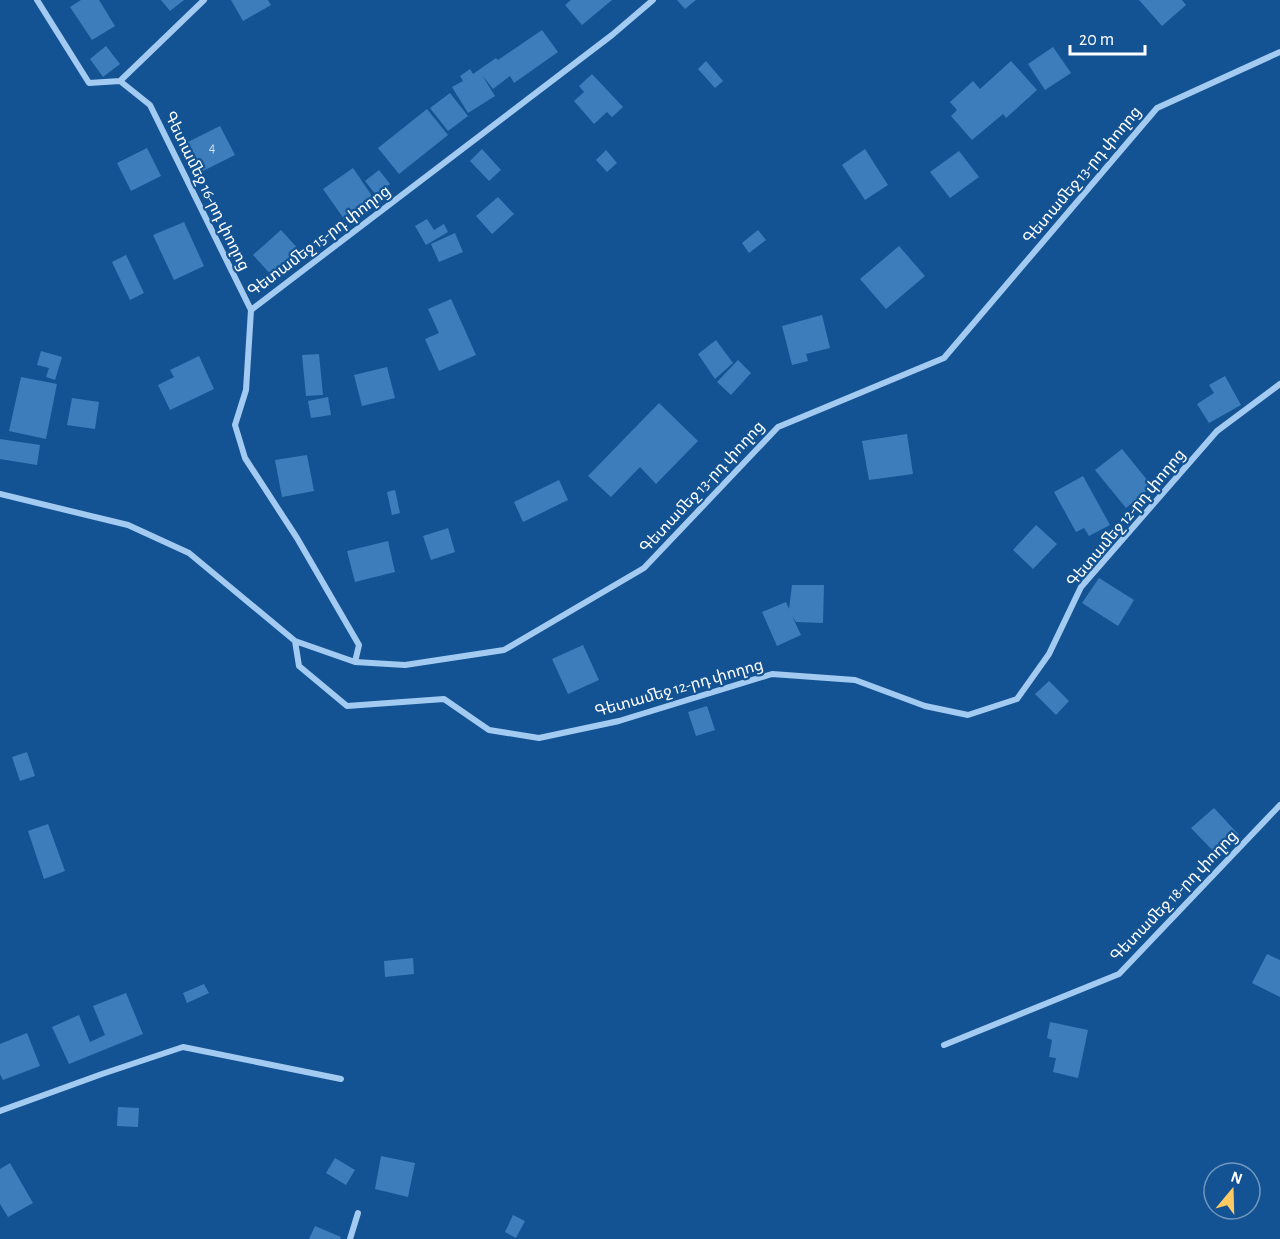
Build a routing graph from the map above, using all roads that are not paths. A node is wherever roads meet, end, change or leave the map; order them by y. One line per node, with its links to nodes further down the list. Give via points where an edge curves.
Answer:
1 (37, 0): 5 (street, via 88,82)
2 (204, 0): 5 (street)
3 (652, 0): 6 (street, Գետամեջ 15-րդ փողոց, via 612,35)
4 (1280, 52): 10 (street, Գետամեջ 13-րդ փողոց, via 1157,108 944,358 778,427 644,568 504,650 405,665)
5 (120, 81): 6 (street, Գետամեջ 16-րդ փողոց, via 150,105)
6 (251, 310): 10 (street, Գետամեջ 15-րդ փողոց, via 246,390 236,425 245,458 359,645)
7 (1280, 384): 9 (street, Գետամեջ 12-րդ փողոց, via 1217,431 1081,587 1049,654 1017,699 968,715 925,706 855,680 772,674 619,721 539,738 489,730 444,699 347,706 300,666)
8 (0, 494): 9 (street, Գետամեջ 13-րդ փողոց, via 128,525 189,553)
9 (296, 641): 10 (street, Գետամեջ 13-րդ փողոց)
10 (355, 662)
11 (1280, 805): 12 (street, Գետամեջ 18-րդ փողոց, via 1119,974)
12 (944, 1045)
13 (341, 1079): 14 (street, via 183,1047)
14 (0, 1111)
15 (358, 1213): 16 (street)
16 (350, 1239)

